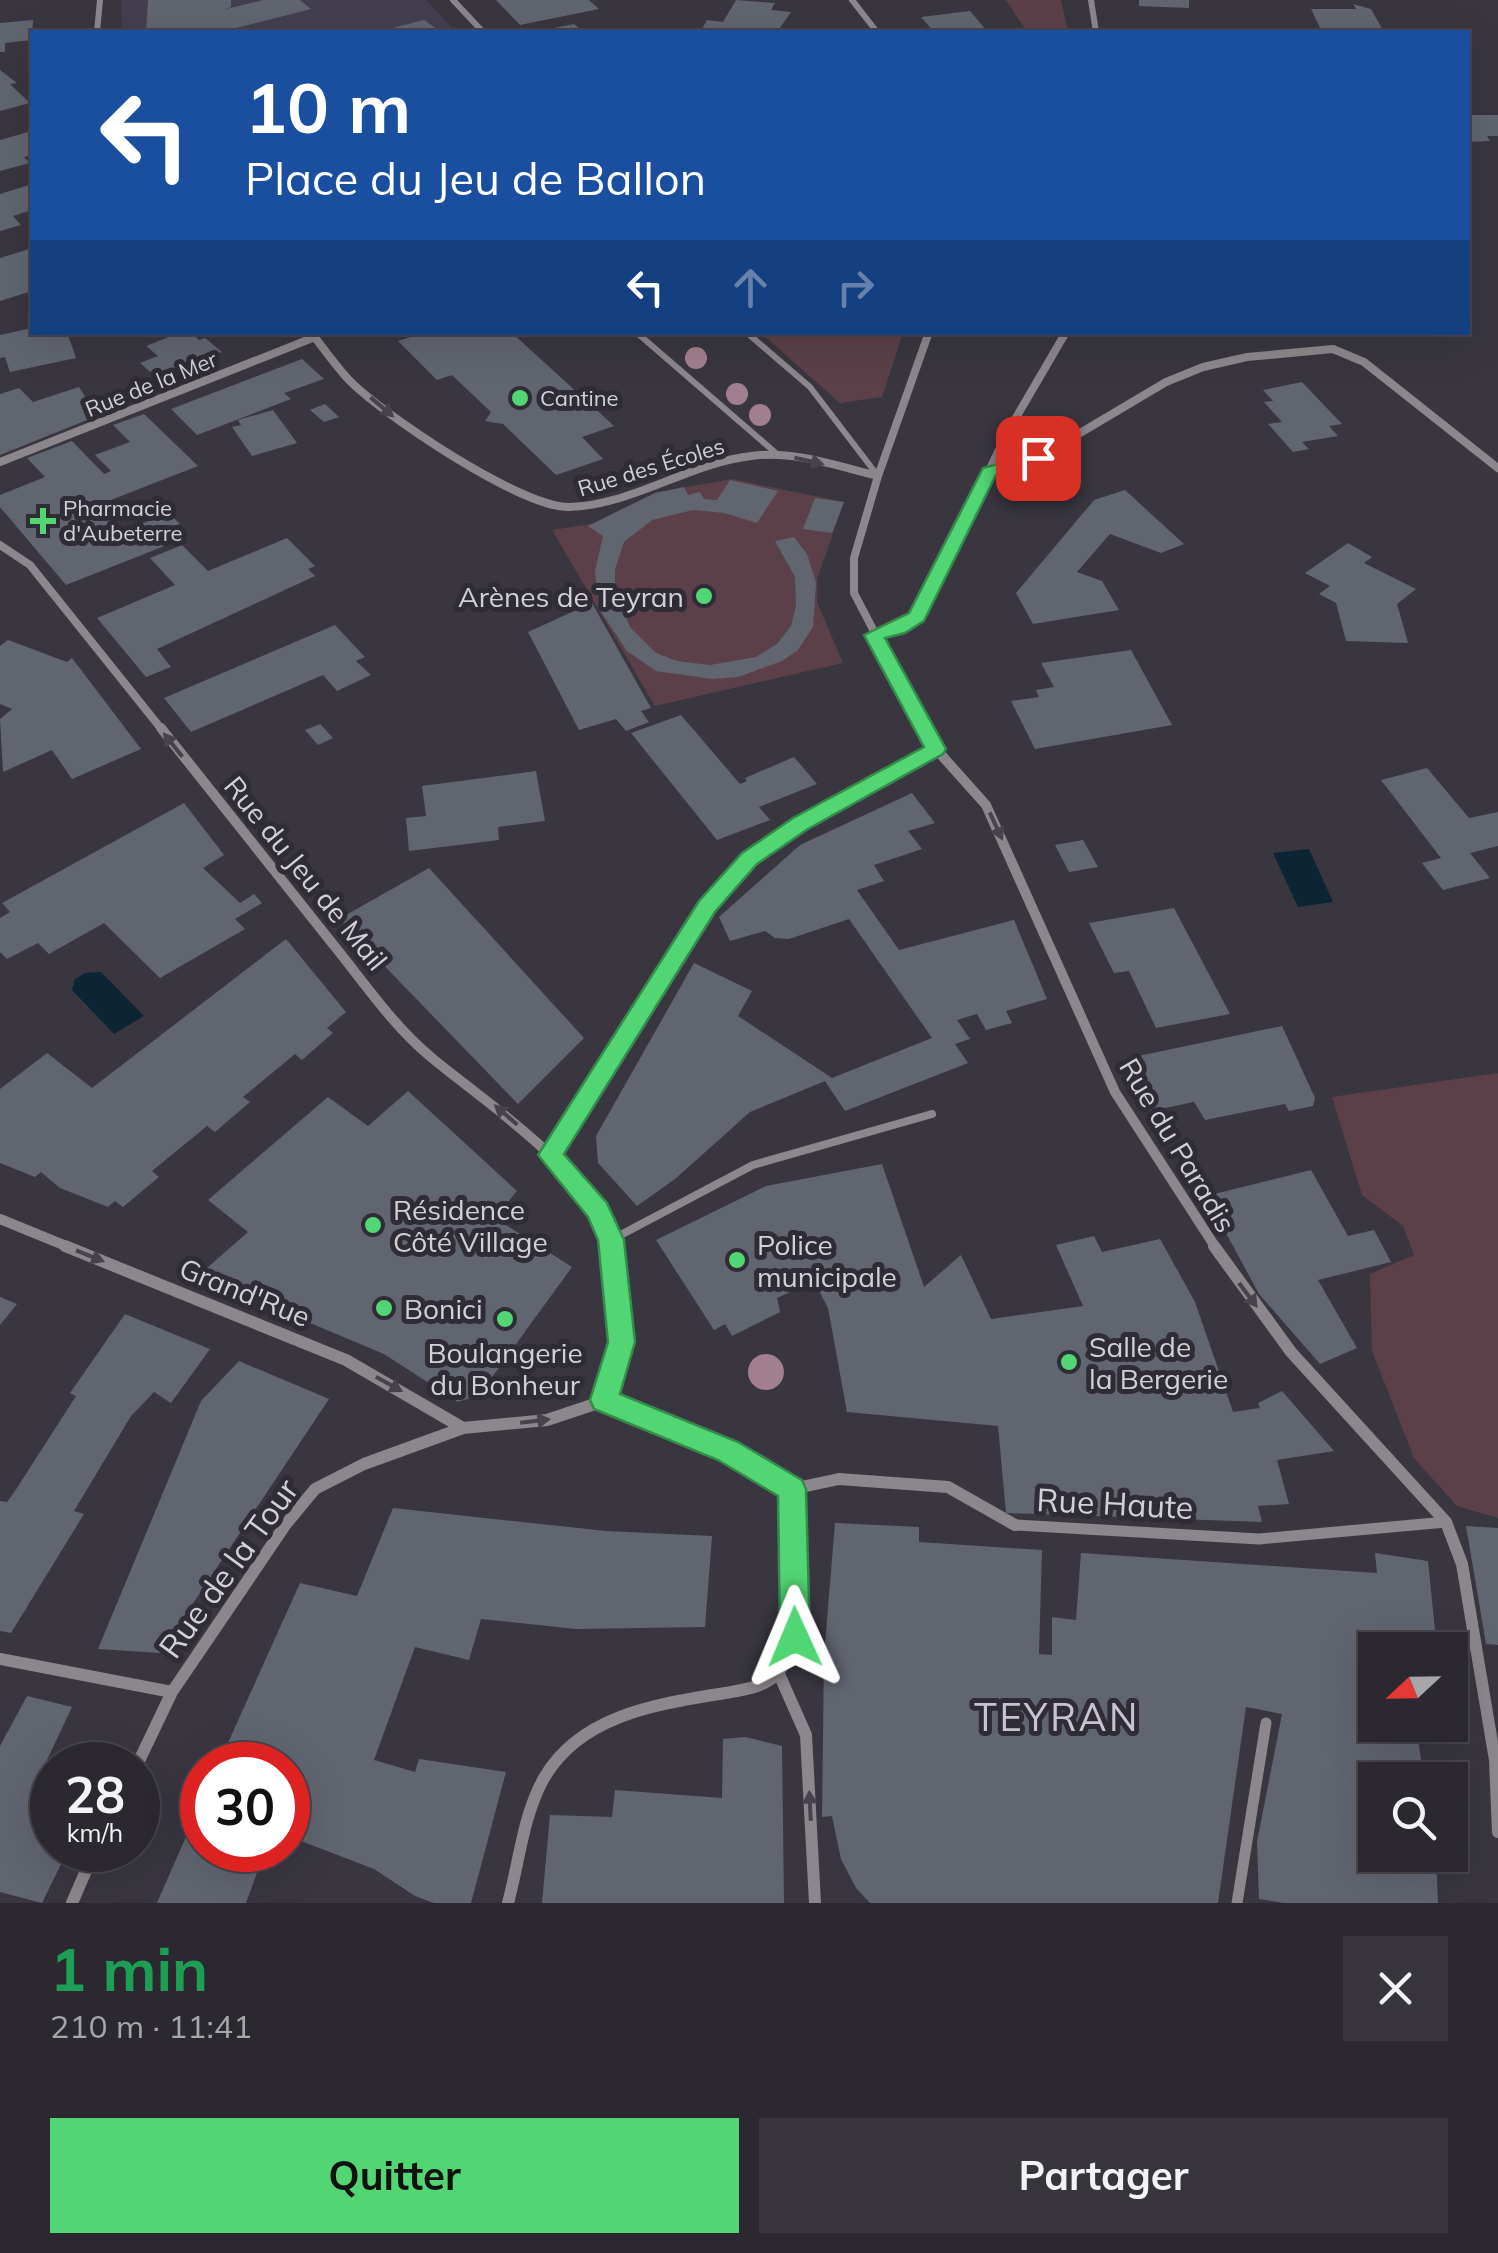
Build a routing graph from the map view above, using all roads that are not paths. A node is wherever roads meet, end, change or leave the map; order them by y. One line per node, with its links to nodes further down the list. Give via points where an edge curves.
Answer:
1 (100, 0): 5 (street)
2 (453, 0): 6 (street)
3 (852, 0): 7 (street)
4 (1091, 0): 8 (street)
5 (96, 30)
6 (481, 30)
7 (876, 30)
8 (1096, 30)
9 (313, 335): 14 (street, Rue des Écoles, one-way to 14, via 350,380 411,430 544,505 581,508 746,456); 15 (street, Rue de la Mer)
10 (639, 335): 14 (lane)
11 (749, 335): 18 (lane, via 810,387)
12 (928, 335): 18 (street, Rue du Paradis)
13 (1064, 335): 17 (street)
14 (777, 454): 18 (street, Rue des Écoles, one-way to 18)
15 (0, 462)
16 (1498, 468): 17 (street, via 1364,362 1334,349 1204,367 1166,382 1038,458)
17 (989, 472): 20 (street, via 917,617)
18 (878, 476): 20 (street, Rue du Paradis, via 854,558 854,592)
19 (0, 544): 23 (street, Rue du Jeu de Mail, one-way to 19, via 430,1056 388,1012 30,565)
20 (873, 635): 21 (street, Rue du Paradis)
21 (936, 749): 23 (street, via 749,858 707,906); 29 (street, Rue du Paradis, one-way to 29, via 986,806 1115,1092 1188,1210 1291,1352)
22 (932, 1114): 25 (lane, via 753,1165)
23 (550, 1155): 25 (street, Rue du Jeu de Mail, via 598,1210)
24 (0, 1219): 27 (street, Grand'Rue, one-way to 27, via 346,1360)
25 (611, 1240): 26 (street, Rue du Jeu de Mail, via 621,1342)
26 (604, 1400): 27 (street, Rue de la Tour, one-way to 26, via 546,1420); 28 (street, via 728,1451)
27 (462, 1428): 33 (street, Rue de la Tour, via 315,1490)
28 (792, 1489): 30 (street, Rue Haute, via 839,1479 948,1487); 32 (street, via 795,1637)
29 (1446, 1522): 30 (street, Rue Haute, via 1258,1539); 36 (street, via 1462,1564 1495,1760)
30 (1015, 1525)
31 (0, 1659): 33 (street)
32 (779, 1674): 39 (street, via 751,1688 652,1706 598,1724 568,1743 543,1780); 40 (street, one-way to 32, via 806,1735)
33 (172, 1692): 35 (street, Rue de la Tour)
34 (1266, 1724): 41 (street)
35 (148, 1742)
36 (1498, 1832)
37 (85, 1872): 38 (street)
38 (72, 1903)
39 (508, 1903)
40 (815, 1903)
41 (1237, 1903)

